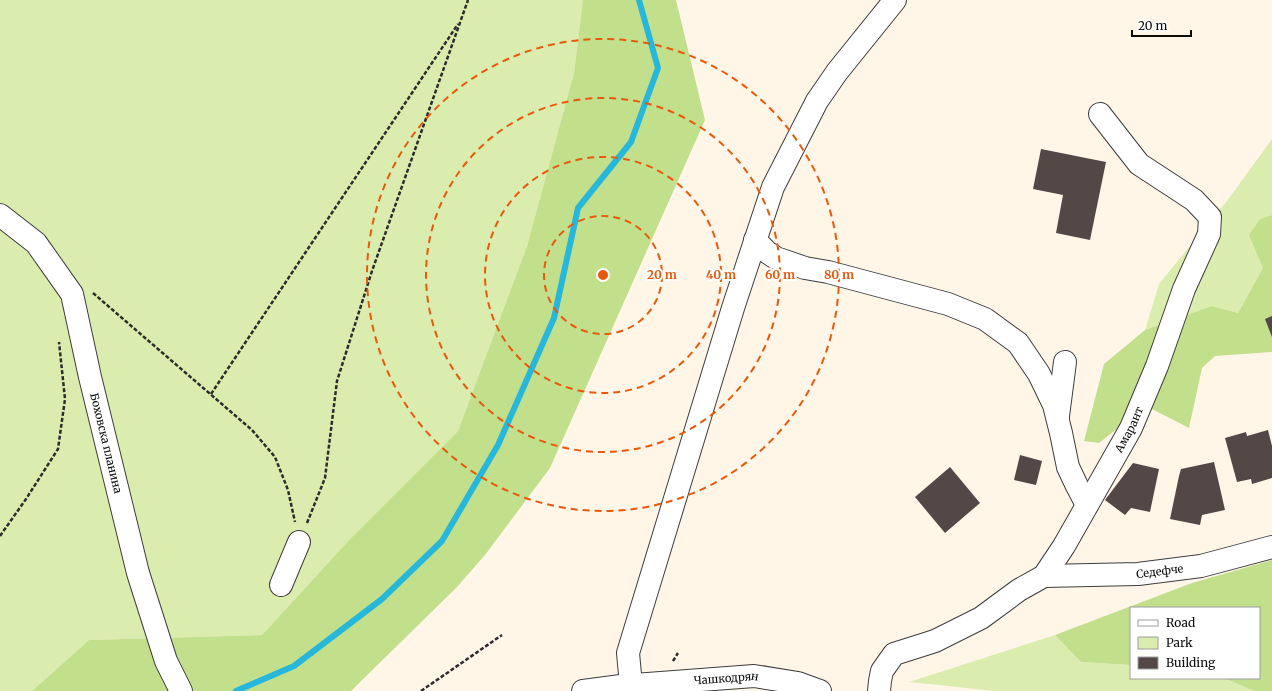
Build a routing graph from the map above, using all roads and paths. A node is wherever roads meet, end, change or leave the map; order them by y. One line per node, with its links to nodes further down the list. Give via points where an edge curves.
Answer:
1 (468, 0): 3 (path)
2 (895, 0): 6 (street, via 817,101 773,187)
3 (460, 19): 10 (path); 14 (path, via 372,271 337,381 325,478)
4 (1100, 114): 12 (street, Амарант, via 1139,164 1194,200 1210,217 1209,234 1184,289 1157,366 1131,428)
5 (0, 215): 20 (street, Боховска планина, via 36,243 72,294 138,573 166,661)
6 (756, 240): 11 (street, via 776,258 805,268 948,304 985,319 1018,343 1039,374 1054,405); 19 (street, via 628,653)
7 (90, 290): 10 (path)
8 (59, 339): 13 (path, via 65,399 58,449)
9 (1064, 362): 11 (street)
10 (211, 394): 14 (path, via 252,430 275,457 288,490)
11 (1057, 419): 12 (street, via 1068,467)
12 (1087, 505): 16 (street, Амарант)
13 (0, 536)
14 (299, 542): 17 (street)
15 (1272, 547): 16 (street, Седефче, via 1201,566 1138,574)
16 (1044, 576): 24 (street, Амарант, via 1019,590 981,618 935,641 894,654 882,670)
17 (281, 585)
18 (502, 635): 21 (path)
19 (631, 685): 22 (street, Чашкодрян); 23 (street, Чашкодрян, via 754,676 798,683)
20 (181, 691)
21 (421, 691)
22 (583, 691)
23 (820, 691)
24 (879, 691)

